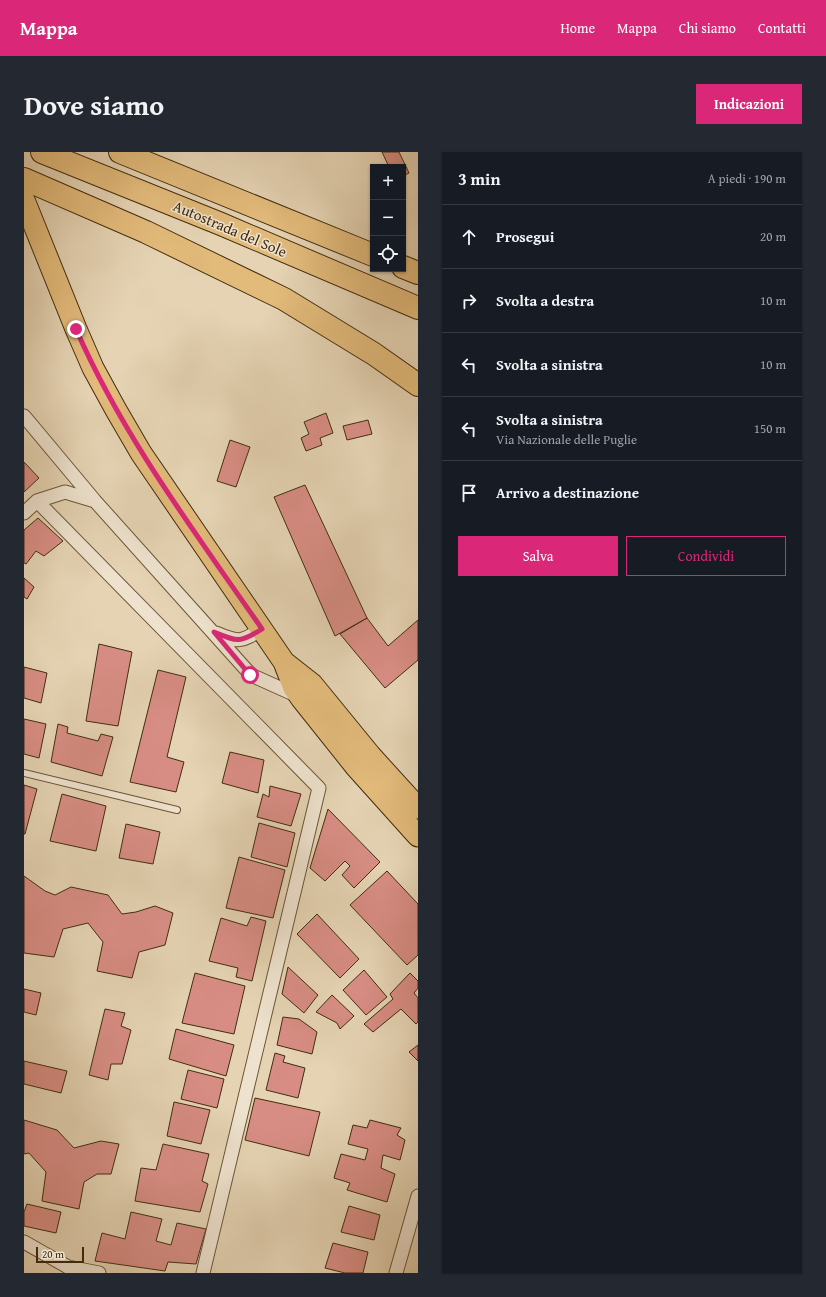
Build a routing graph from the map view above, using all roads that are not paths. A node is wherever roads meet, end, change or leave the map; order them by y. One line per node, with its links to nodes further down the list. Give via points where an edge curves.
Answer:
1 (42, 152): 6 (highway, Autostrada del Sole, via 221,224)
2 (120, 152): 5 (highway, Autostrada del Sole)
3 (24, 179): 7 (highway, via 146,232 284,299 374,354)
4 (24, 200): 12 (main road, via 93,368 134,441)
5 (370, 254)
6 (418, 308)
7 (418, 385)
8 (24, 416): 10 (street)
9 (37, 501): 10 (street, via 65,492); 11 (street); 23 (street, via 319,788)
10 (95, 501): 13 (street)
11 (24, 513)
12 (262, 629): 13 (street, via 244,640 228,638); 14 (main road)
13 (214, 632): 15 (street, via 250,675)
14 (284, 662): 15 (main road, via 294,688); 17 (main road, via 312,684 370,755)
15 (301, 698): 19 (main road, via 356,767)
16 (24, 773): 18 (lane)
17 (418, 808)
18 (177, 810)
19 (418, 836)
20 (418, 1196): 24 (street)
21 (24, 1242): 22 (street, via 68,1267)
22 (99, 1273)
23 (203, 1273)
24 (396, 1273)

